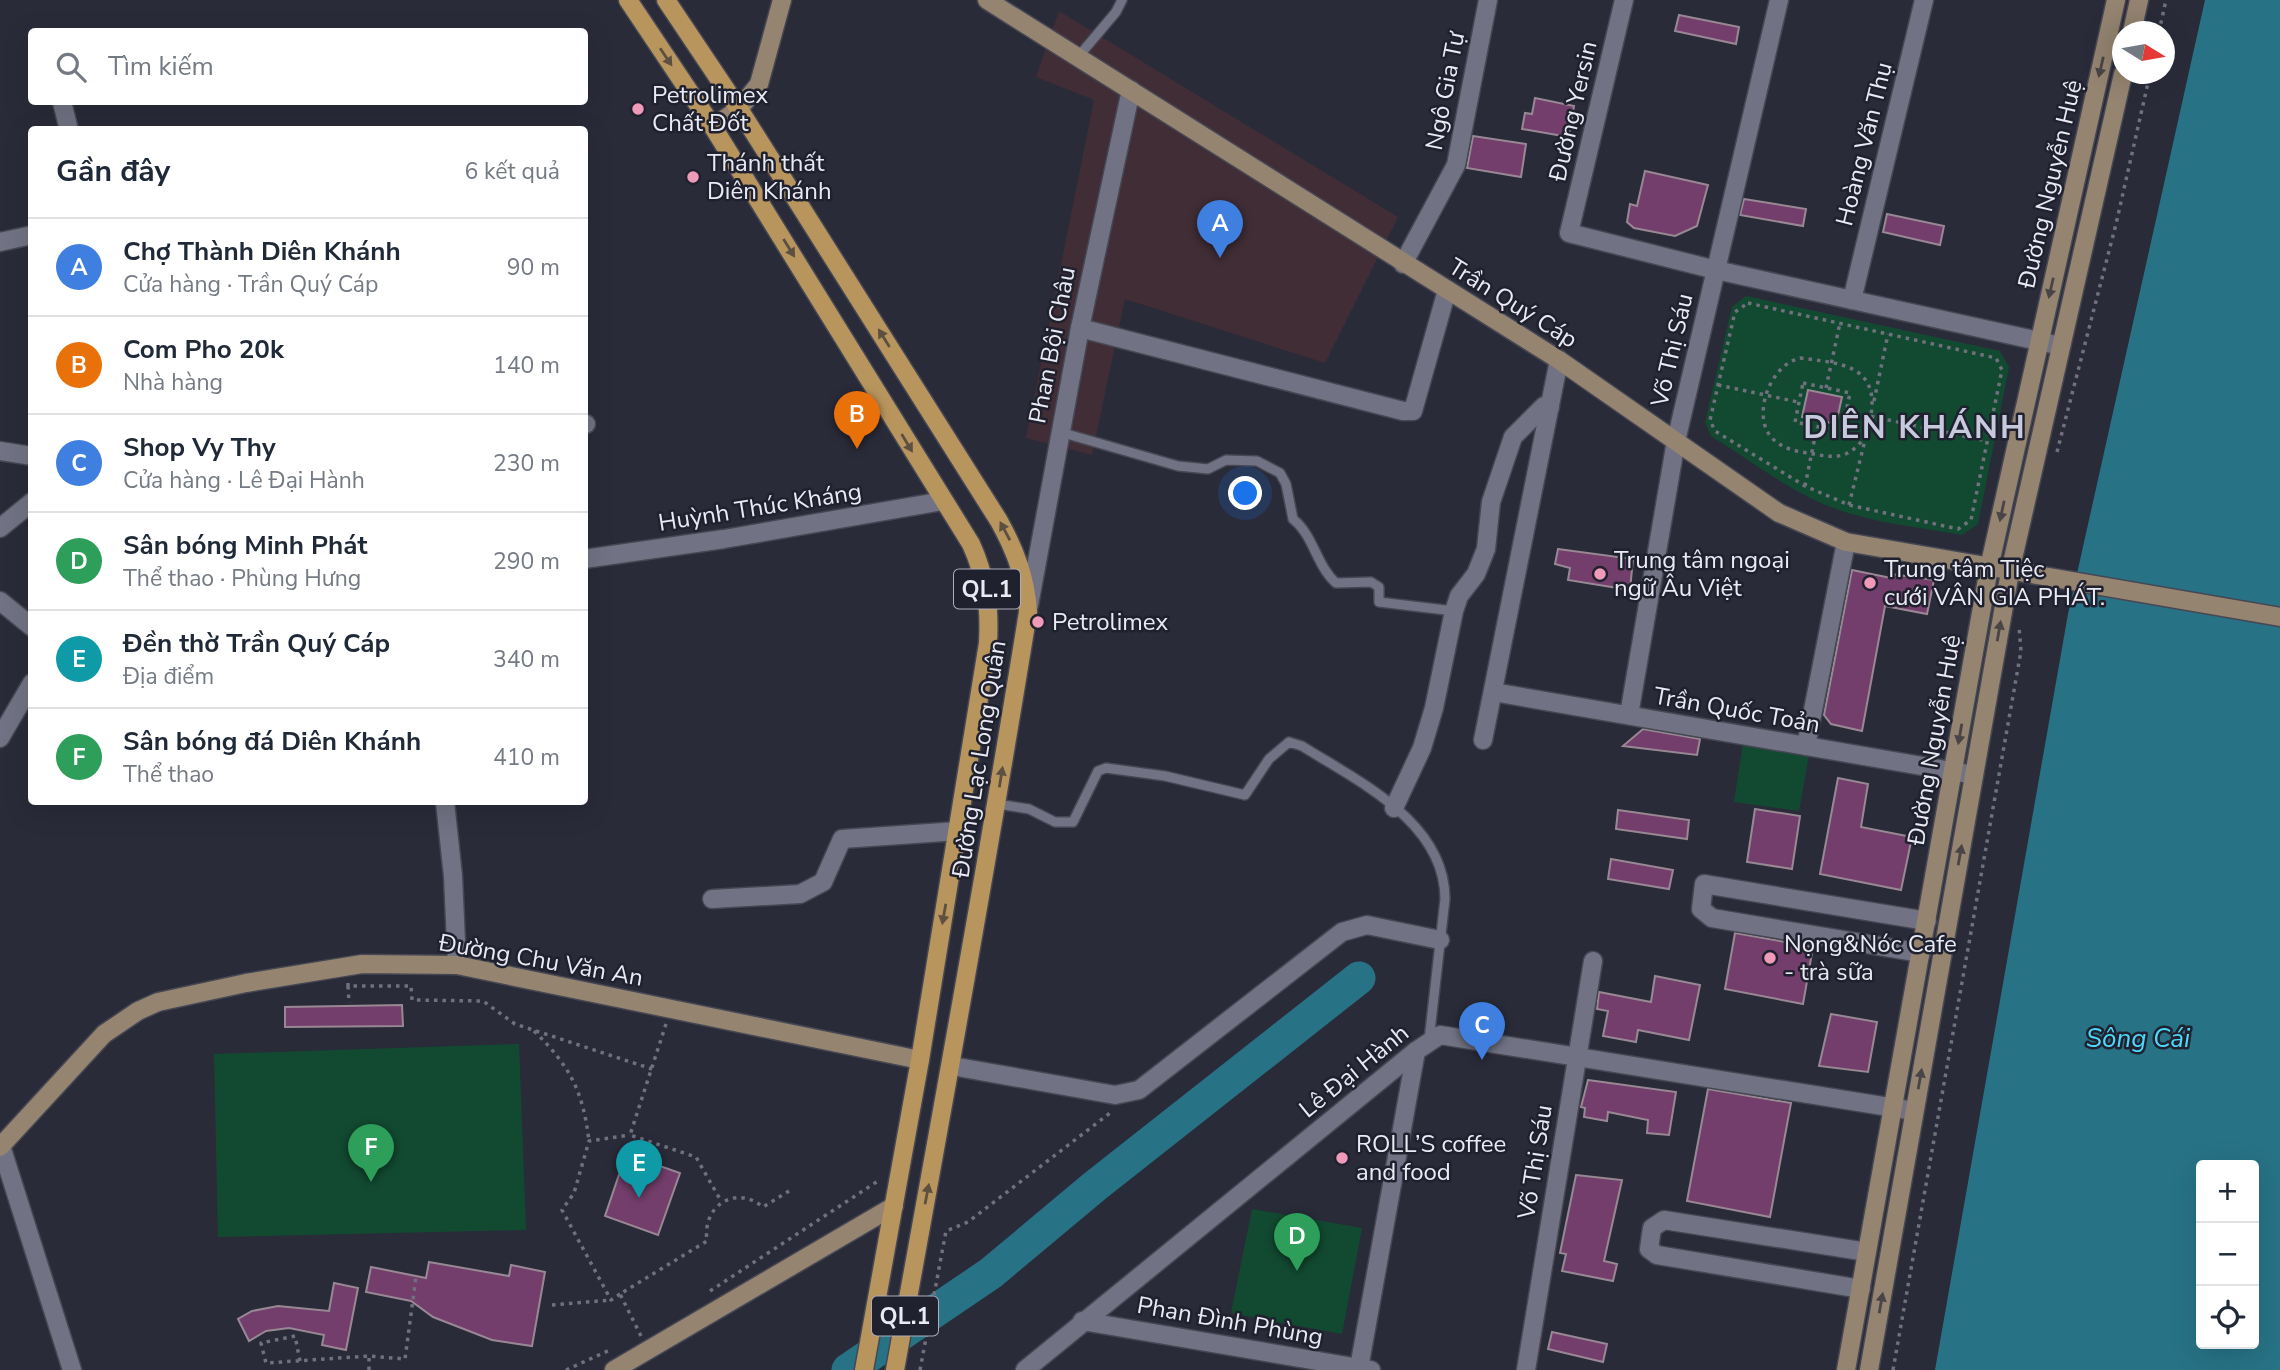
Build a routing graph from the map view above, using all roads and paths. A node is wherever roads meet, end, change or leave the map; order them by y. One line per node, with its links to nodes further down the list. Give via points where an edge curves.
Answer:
1 (628, 0): 22 (main road, Đường Lạc Long Quân / QL.1, one-way to 22)
2 (666, 0): 20 (main road, Đường Lạc Long Quân / QL.1)
3 (782, 0): 20 (street, via 759,84)
4 (987, 0): 15 (street, Trần Quý Cáp)
5 (1122, 0): 15 (lane)
6 (1488, 0): 25 (street, Ngô Gia Tự, via 1457,165)
7 (1624, 0): 26 (street, Đường Yersin, via 1569,233)
8 (1779, 0): 26 (street, Võ Thị Sáu)
9 (1924, 0): 28 (street, Hoàng Văn Thụ)
10 (2116, 0): 32 (street, Đường Nguyễn Huệ, one-way to 32)
11 (2139, 0): 13 (street)
12 (2166, 0): 14 (path)
13 (2134, 21)
14 (2161, 21)
15 (1078, 57): 18 (street, Trần Quý Cáp)
16 (2121, 84): 33 (street, Đường Nguyễn Huệ)
17 (2148, 84): 50 (path)
18 (1131, 90): 25 (street, Trần Quý Cáp); 30 (street, Phan Bội Châu)
19 (63, 105): 21 (street)
20 (739, 108): 22 (street); 62 (main road, Đường Lạc Long Quân / QL.1, one-way to 20, via 1018,561 999,521)
21 (68, 126)
22 (713, 127): 52 (main road, Đường Lạc Long Quân / QL.1, one-way to 52)
23 (28, 236): 24 (street)
24 (0, 242)
25 (1403, 264): 27 (street, Trần Quý Cáp)
26 (1716, 270): 28 (street); 45 (street, Võ Thị Sáu)
27 (1447, 290): 30 (street, via 1413,411); 34 (street, Trần Quý Cáp)
28 (1852, 300): 32 (street)
29 (1840, 323): 31 (path); 35 (path); 36 (path, via 1748,303 1735,312)
30 (1080, 328): 44 (street, Phan Bội Châu)
31 (1888, 334): 42 (path); 46 (path, via 1996,358 2002,370)
32 (2039, 341): 33 (street); 58 (street, Đường Nguyễn Huệ, one-way to 58)
33 (2061, 346): 59 (street, Đường Nguyễn Huệ)
34 (1559, 360): 40 (street); 45 (street, Trần Quý Cáp)
35 (1832, 362): 37 (path); 38 (path, via 1787,360 1771,379); 42 (path, via 1861,373 1869,384)
36 (1718, 385): 38 (path); 51 (path, via 1710,420 1715,431)
37 (1826, 388): 39 (path, via 1803,383); 41 (path, via 1850,393)
38 (1767, 396): 39 (path); 48 (path, via 1765,427 1772,439 1783,447)
39 (1799, 402): 43 (path, via 1795,422)
40 (1550, 407): 61 (street, via 1544,406 1530,417 1513,437 1491,502 1486,549); 67 (street)
41 (1846, 411): 42 (path); 43 (path, via 1842,432)
42 (1871, 416): 46 (path); 48 (path, via 1859,445 1849,454); 54 (path)
43 (1817, 426): 48 (path)
44 (1060, 432): 61 (lane, via 1178,466 1208,469 1226,460 1257,461 1280,472 1293,519 1302,526 1336,583 1371,582 1379,587 1379,603); 62 (street, Phan Bội Châu)
45 (1676, 441): 56 (street, Trần Quý Cáp, via 1779,513); 68 (street, Võ Thị Sáu)
46 (1987, 441): 54 (path, via 1971,520 1958,529)
47 (0, 451): 49 (street)
48 (1812, 454): 51 (path)
49 (28, 456)
50 (2055, 459)
51 (1805, 486): 54 (path)
52 (943, 501): 57 (street, Huỳnh Thúc Kháng); 77 (main road, Đường Lạc Long Quân / QL.1, via 980,563 990,615)
53 (28, 505): 55 (street)
54 (1849, 505)
55 (0, 528)
56 (1846, 542): 58 (street, Trần Quý Cáp); 71 (street)
57 (588, 558)
58 (1989, 568): 59 (street, Trần Quý Cáp); 72 (street, Đường Nguyễn Huệ, one-way to 72)
59 (2010, 572): 63 (street, Đường Nguyễn Huệ); 64 (street, Trần Quý Cáp)
60 (0, 601): 65 (street)
61 (1454, 611): 76 (street, via 1422,748)
62 (1028, 612): 74 (main road, Đường Lạc Long Quân / QL.1, one-way to 62)
63 (2002, 614): 73 (street, Đường Nguyễn Huệ, one-way to 63); 130 (path, via 2019,616 2021,651)
64 (2280, 617)
65 (28, 624)
66 (28, 689): 69 (street)
67 (1493, 692): 68 (street, Trần Quốc Toản); 70 (street)
68 (1629, 715): 71 (street, Trần Quốc Toản)
69 (0, 737)
70 (1483, 740)
71 (1806, 747): 72 (street, Trần Quốc Toản)
72 (1953, 772): 73 (street, Trần Quốc Toản); 79 (street, Đường Nguyễn Huệ)
73 (1973, 775): 96 (street, Đường Nguyễn Huệ, one-way to 73)
74 (997, 804): 76 (lane, via 1029,809 1055,822 1073,822 1098,771 1115,768 1245,795 1269,759 1290,742 1303,746); 92 (main road, Đường Lạc Long Quân / QL.1)
75 (445, 805): 83 (street)
76 (1394, 808): 80 (lane, via 1431,845 1443,870 1446,899)
77 (958, 831): 78 (street, via 842,839 823,882 800,894); 91 (main road, Đường Lạc Long Quân / QL.1, one-way to 91)
78 (712, 899)
79 (1927, 921): 81 (street, Đường Nguyễn Huệ); 81 (street, via 1704,884 1701,909 1712,918)
80 (1440, 940): 89 (lane); 94 (street, via 1367,925 1342,932)
81 (1921, 953): 95 (street, Đường Nguyễn Huệ)
82 (1593, 961): 90 (street, Võ Thị Sáu)
83 (457, 965): 91 (street, Đường Chu Văn An); 99 (street, Đường Chu Văn An, via 332,967 158,1002 104,1034)
84 (348, 979): 85 (path)
85 (348, 986): 86 (path); 88 (path, via 411,986 412,1000 483,1001 515,1024)
86 (349, 1003)
87 (666, 1024): 93 (path)
88 (533, 1030): 93 (path); 98 (path, via 573,1076 585,1110)
89 (1422, 1046): 90 (street, Lê Đại Hành, via 1449,1035); 111 (street, Lê Đại Hành); 118 (street)
90 (1578, 1055): 95 (street, Lê Đại Hành); 127 (street, Võ Thị Sáu)
91 (920, 1060): 103 (main road, Đường Lạc Long Quân / QL.1)
92 (952, 1066): 94 (street, via 1115,1095); 124 (main road, Đường Lạc Long Quân / QL.1, one-way to 92)
93 (652, 1069): 97 (path)
94 (1139, 1090): 125 (path, via 968,1222 946,1231)
95 (1894, 1107): 96 (street, Lê Đại Hành); 104 (street, Đường Nguyễn Huệ)
96 (1914, 1111): 129 (street, Đường Nguyễn Huệ, one-way to 96)
97 (630, 1135): 98 (path); 102 (path, via 696,1157)
98 (589, 1141): 109 (path, via 574,1193 562,1210)
99 (0, 1146): 119 (street)
100 (878, 1181): 107 (path)
101 (789, 1191): 102 (path, via 763,1207 737,1196)
102 (721, 1201): 108 (path, via 708,1217 707,1241)
103 (894, 1206): 122 (street); 123 (main road, Đường Lạc Long Quân / QL.1)
104 (1867, 1252): 106 (street, Đường Nguyễn Huệ); 106 (street, via 1664,1220 1652,1228 1649,1249 1657,1255)
105 (416, 1277): 116 (path, via 405,1359)
106 (1860, 1289): 128 (street, Đường Nguyễn Huệ)
107 (708, 1293)
108 (620, 1294): 109 (path); 113 (path)
109 (611, 1300): 110 (path)
110 (552, 1305)
111 (1082, 1321): 118 (street, Phan Đình Phùng); 126 (street, Lê Đại Hành)
112 (652, 1329): 113 (path)
113 (641, 1336): 114 (path)
114 (628, 1342)
115 (616, 1347): 121 (path)
116 (369, 1356): 117 (path); 120 (path)
117 (300, 1361): 117 (path, via 266,1363 261,1343 295,1336)
118 (1365, 1369)
119 (72, 1370)
120 (369, 1370)
121 (566, 1370)
122 (614, 1370)
123 (864, 1370)
124 (895, 1370)
125 (920, 1370)
126 (1025, 1370)
127 (1526, 1370)
128 (1846, 1370)
129 (1869, 1370)
130 (1893, 1370)

